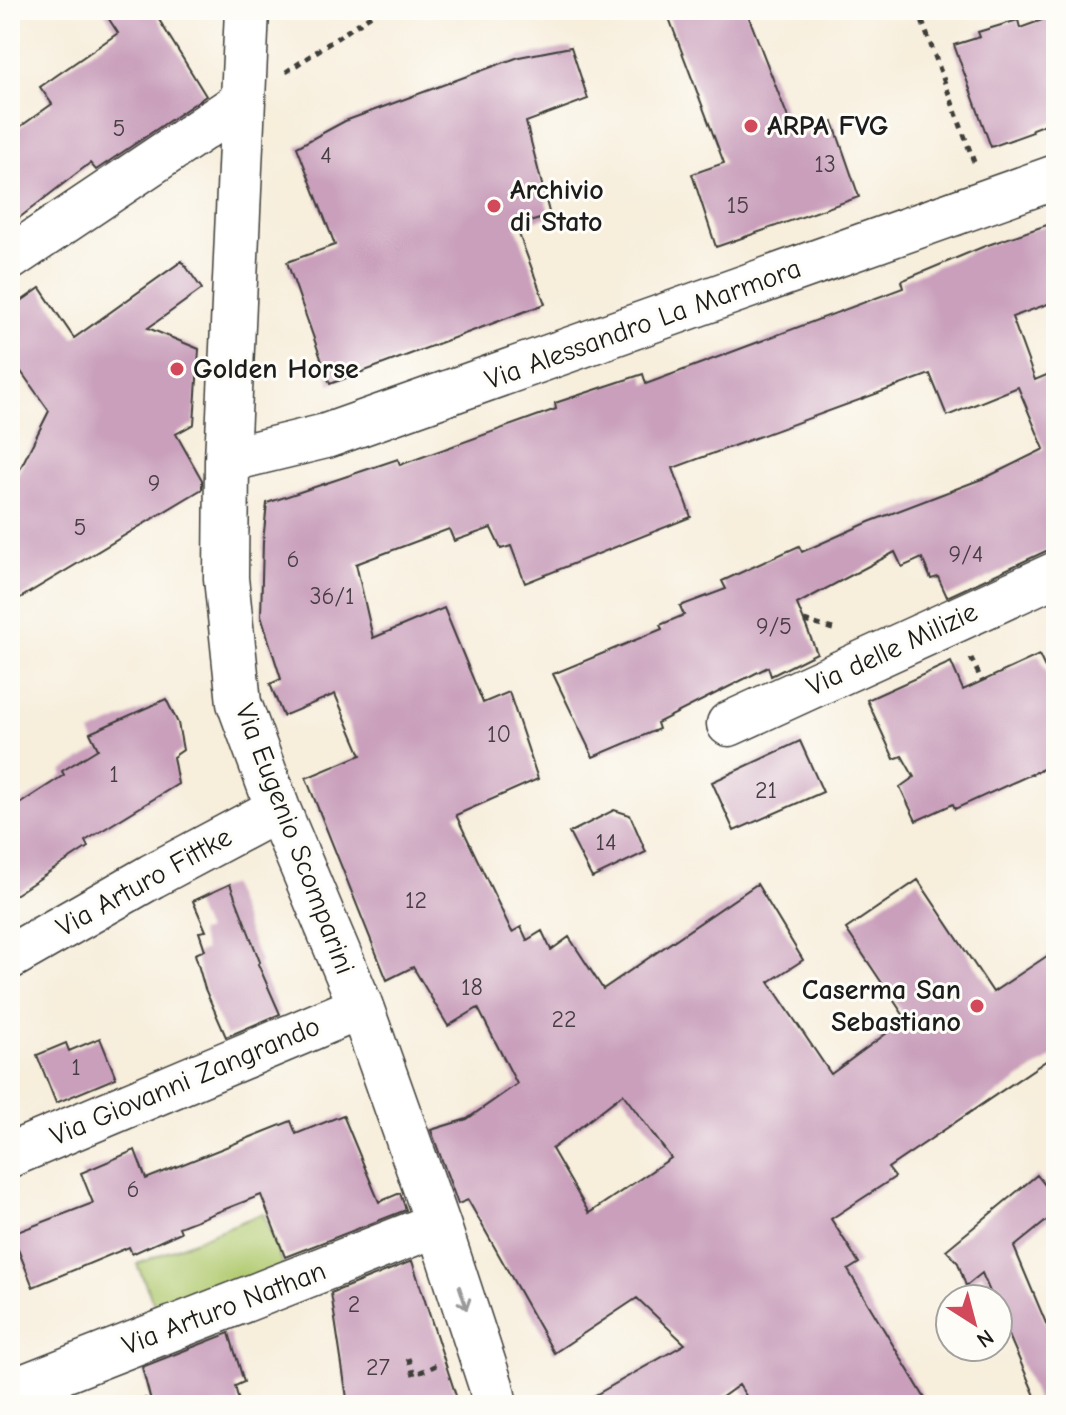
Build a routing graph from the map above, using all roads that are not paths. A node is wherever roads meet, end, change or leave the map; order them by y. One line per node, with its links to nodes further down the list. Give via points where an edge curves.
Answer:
1 (247, 10): 2 (street, Via Eugenio Scomparini)
2 (242, 102): 4 (street); 5 (street, Via Eugenio Scomparini)
3 (1056, 177): 5 (street, Via Alessandro La Marmora, via 326,436)
4 (10, 258)
5 (227, 460): 8 (street, Via Eugenio Scomparini, via 226,578 239,703)
6 (1056, 574): 7 (street, Via delle Milizie)
7 (729, 724)
8 (278, 809): 9 (street, Via Arturo Fittke); 10 (street, Via Eugenio Scomparini)
9 (10, 957)
10 (361, 1007): 11 (street, Via Giovanni Zangrando); 12 (street, Via Eugenio Scomparini)
11 (10, 1155)
12 (438, 1224): 13 (street, Via Arturo Nathan); 14 (street, Via Eugenio Scomparini, one-way to 14)
13 (10, 1392)
14 (495, 1405)

